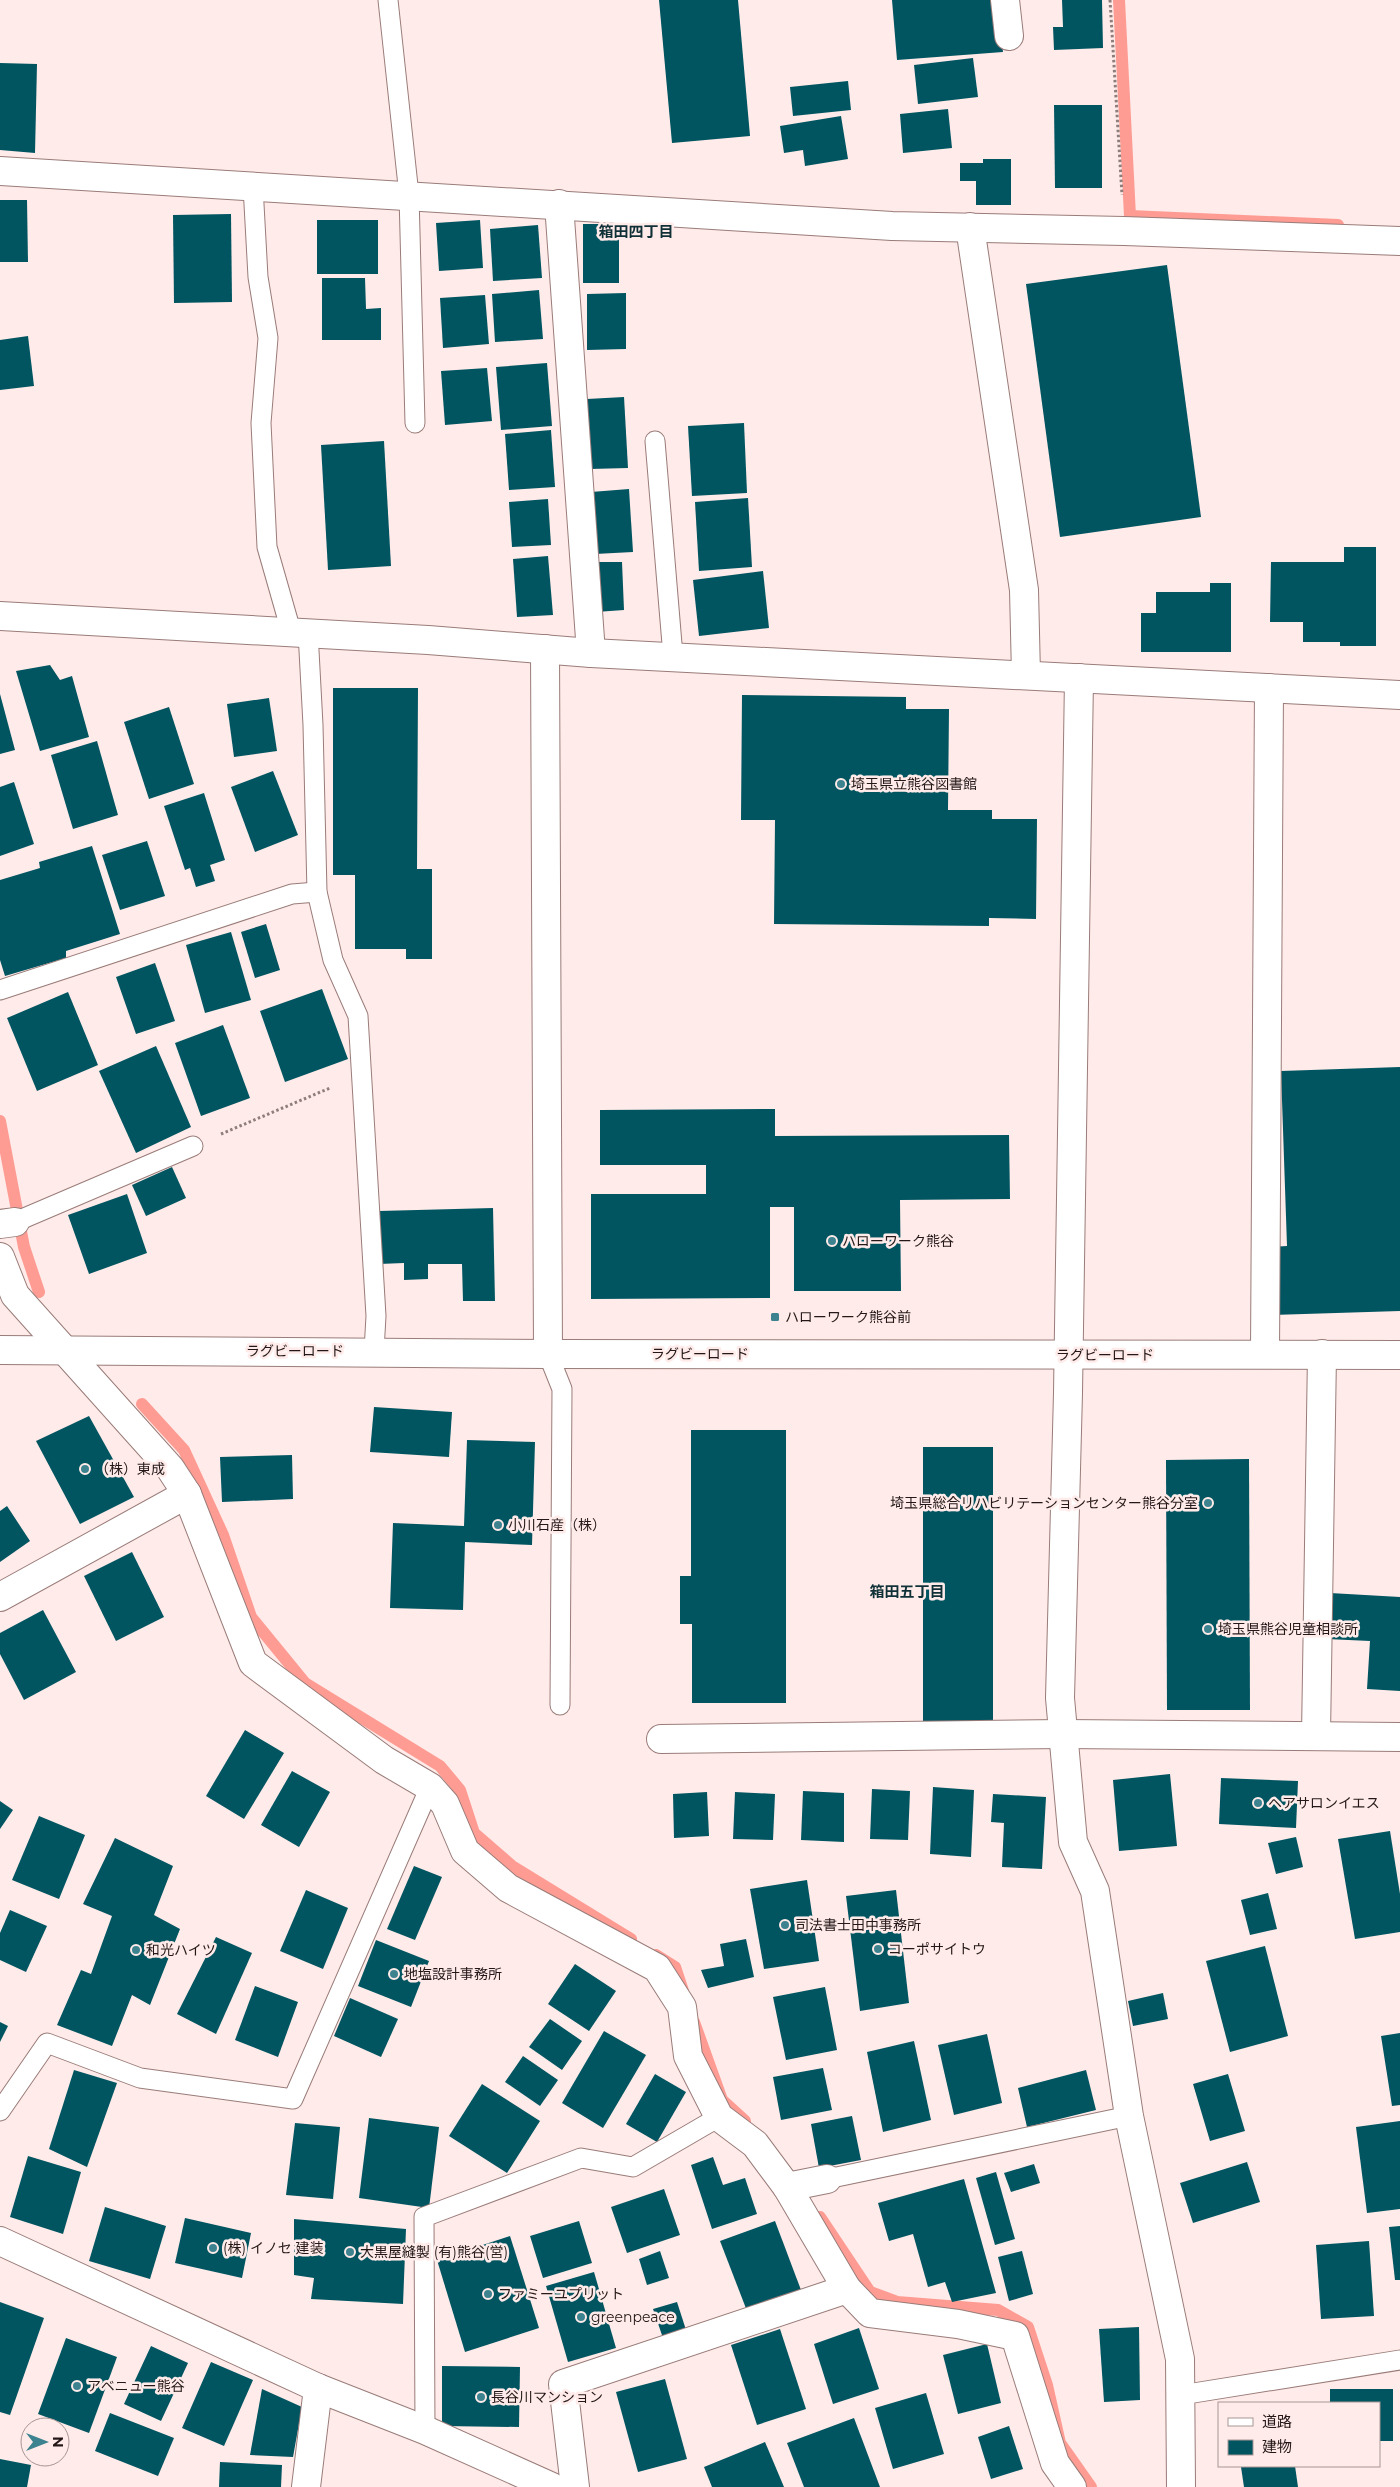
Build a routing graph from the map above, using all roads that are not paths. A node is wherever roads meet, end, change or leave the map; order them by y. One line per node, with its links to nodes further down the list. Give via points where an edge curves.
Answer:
1 (388, 0): 6 (lane)
2 (1005, 0): 3 (street)
3 (1009, 36)
4 (0, 171): 5 (street)
5 (253, 186): 6 (street); 13 (lane, via 258,277 268,338 261,423 267,547)
6 (409, 195): 7 (street); 10 (lane)
7 (559, 204): 8 (street, via 892,226); 15 (street)
8 (970, 228): 9 (street); 17 (street, via 1024,590)
9 (1400, 241)
10 (415, 424)
11 (655, 441): 16 (lane)
12 (0, 616): 13 (street)
13 (300, 632): 14 (street); 21 (lane, via 313,725)
14 (545, 649): 15 (street); 29 (street)
15 (591, 653): 16 (street)
16 (673, 656): 17 (street)
17 (1026, 675): 18 (street)
18 (1080, 678): 19 (street); 32 (street)
19 (1269, 688): 20 (street); 30 (street)
20 (1400, 695)
21 (317, 892): 22 (lane, via 292,894); 28 (lane, via 332,960 358,1016 376,1316)
22 (0, 990)
23 (193, 1146): 24 (lane, via 46,1210)
24 (8, 1223)
25 (0, 1257): 27 (street, via 15,1295)
26 (0, 1350): 27 (street, ラグビーロード)
27 (63, 1350): 28 (street, ラグビーロード); 34 (street, via 170,1468)
28 (374, 1351): 29 (street, ラグビーロード)
29 (548, 1354): 32 (street, ラグビーロード); 36 (lane, via 562,1389)
30 (1265, 1354): 31 (street, ラグビーロード); 32 (street, ラグビーロード)
31 (1322, 1354): 33 (street, ラグビーロード); 38 (street)
32 (1068, 1355): 37 (street, via 1060,1698)
33 (1400, 1355)
34 (187, 1494): 35 (street); 41 (street, via 253,1663 384,1760)
35 (0, 1597)
36 (560, 1705)
37 (1063, 1734): 38 (street); 40 (street); 43 (street, via 1073,1842 1095,1891)
38 (1316, 1736): 39 (street)
39 (1400, 1737)
40 (661, 1739)
41 (430, 1787): 42 (lane, via 293,2099 140,2078 47,2043); 44 (street, via 445,1804 465,1851 508,1888 658,1968 682,2007 688,2056)
42 (0, 2110)
43 (1129, 2116): 45 (lane); 51 (street, via 1180,2359)
44 (720, 2117): 46 (street, via 755,2144); 52 (lane, via 633,2167 581,2158 424,2217)
45 (827, 2179): 46 (street)
46 (789, 2187): 48 (street)
47 (0, 2241): 50 (street)
48 (847, 2289): 55 (street, via 563,2384); 56 (street, via 870,2313 958,2324 1016,2336 1055,2463)
49 (1400, 2360): 51 (lane)
50 (318, 2388): 52 (street); 54 (street)
51 (1181, 2395): 57 (street)
52 (425, 2430): 53 (street)
53 (546, 2486)
54 (306, 2487)
55 (574, 2487)
56 (1072, 2487)
57 (1182, 2487)

